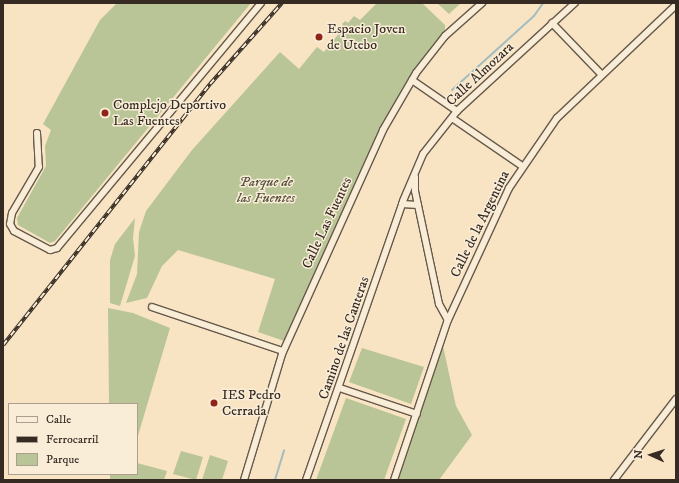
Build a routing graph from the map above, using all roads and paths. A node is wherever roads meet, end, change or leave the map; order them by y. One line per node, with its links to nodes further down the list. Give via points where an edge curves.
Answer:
1 (261, 3): 10 (street, via 57,248 50,250 14,230 10,224 12,213 38,167)
2 (482, 3): 7 (street, Calle Las Fuentes, via 451,30)
3 (575, 3): 5 (street, Calle Almozara)
4 (676, 5): 6 (street, Calle de la Argentina)
5 (552, 23): 6 (street); 8 (street, Calle Almozara)
6 (601, 74): 11 (street, Calle de la Argentina, via 557,118)
7 (412, 80): 8 (street); 19 (street, Calle Las Fuentes, via 383,130)
8 (457, 112): 9 (street, Calle Almozara)
9 (452, 118): 11 (street); 12 (street, Calle Almozara, via 430,145)
10 (38, 132)
11 (522, 166): 18 (street, Calle de la Argentina, via 509,188)
12 (415, 174): 13 (street, Camino de las Canteras); 14 (street)
13 (405, 197): 14 (street); 15 (street, Camino de las Canteras)
14 (416, 197): 16 (street)
15 (402, 204): 16 (street); 20 (street, Camino de las Canteras)
16 (418, 205): 18 (street, via 439,304)
17 (152, 308): 19 (street)
18 (448, 320): 22 (street, Calle de la Argentina)
19 (283, 351): 23 (street, Calle Las Fuentes)
20 (340, 388): 22 (street); 24 (street, Camino de las Canteras)
21 (676, 399): 26 (street)
22 (417, 414): 25 (street, Calle de la Argentina)
23 (244, 480)
24 (306, 480)
25 (394, 480)
26 (614, 480)

